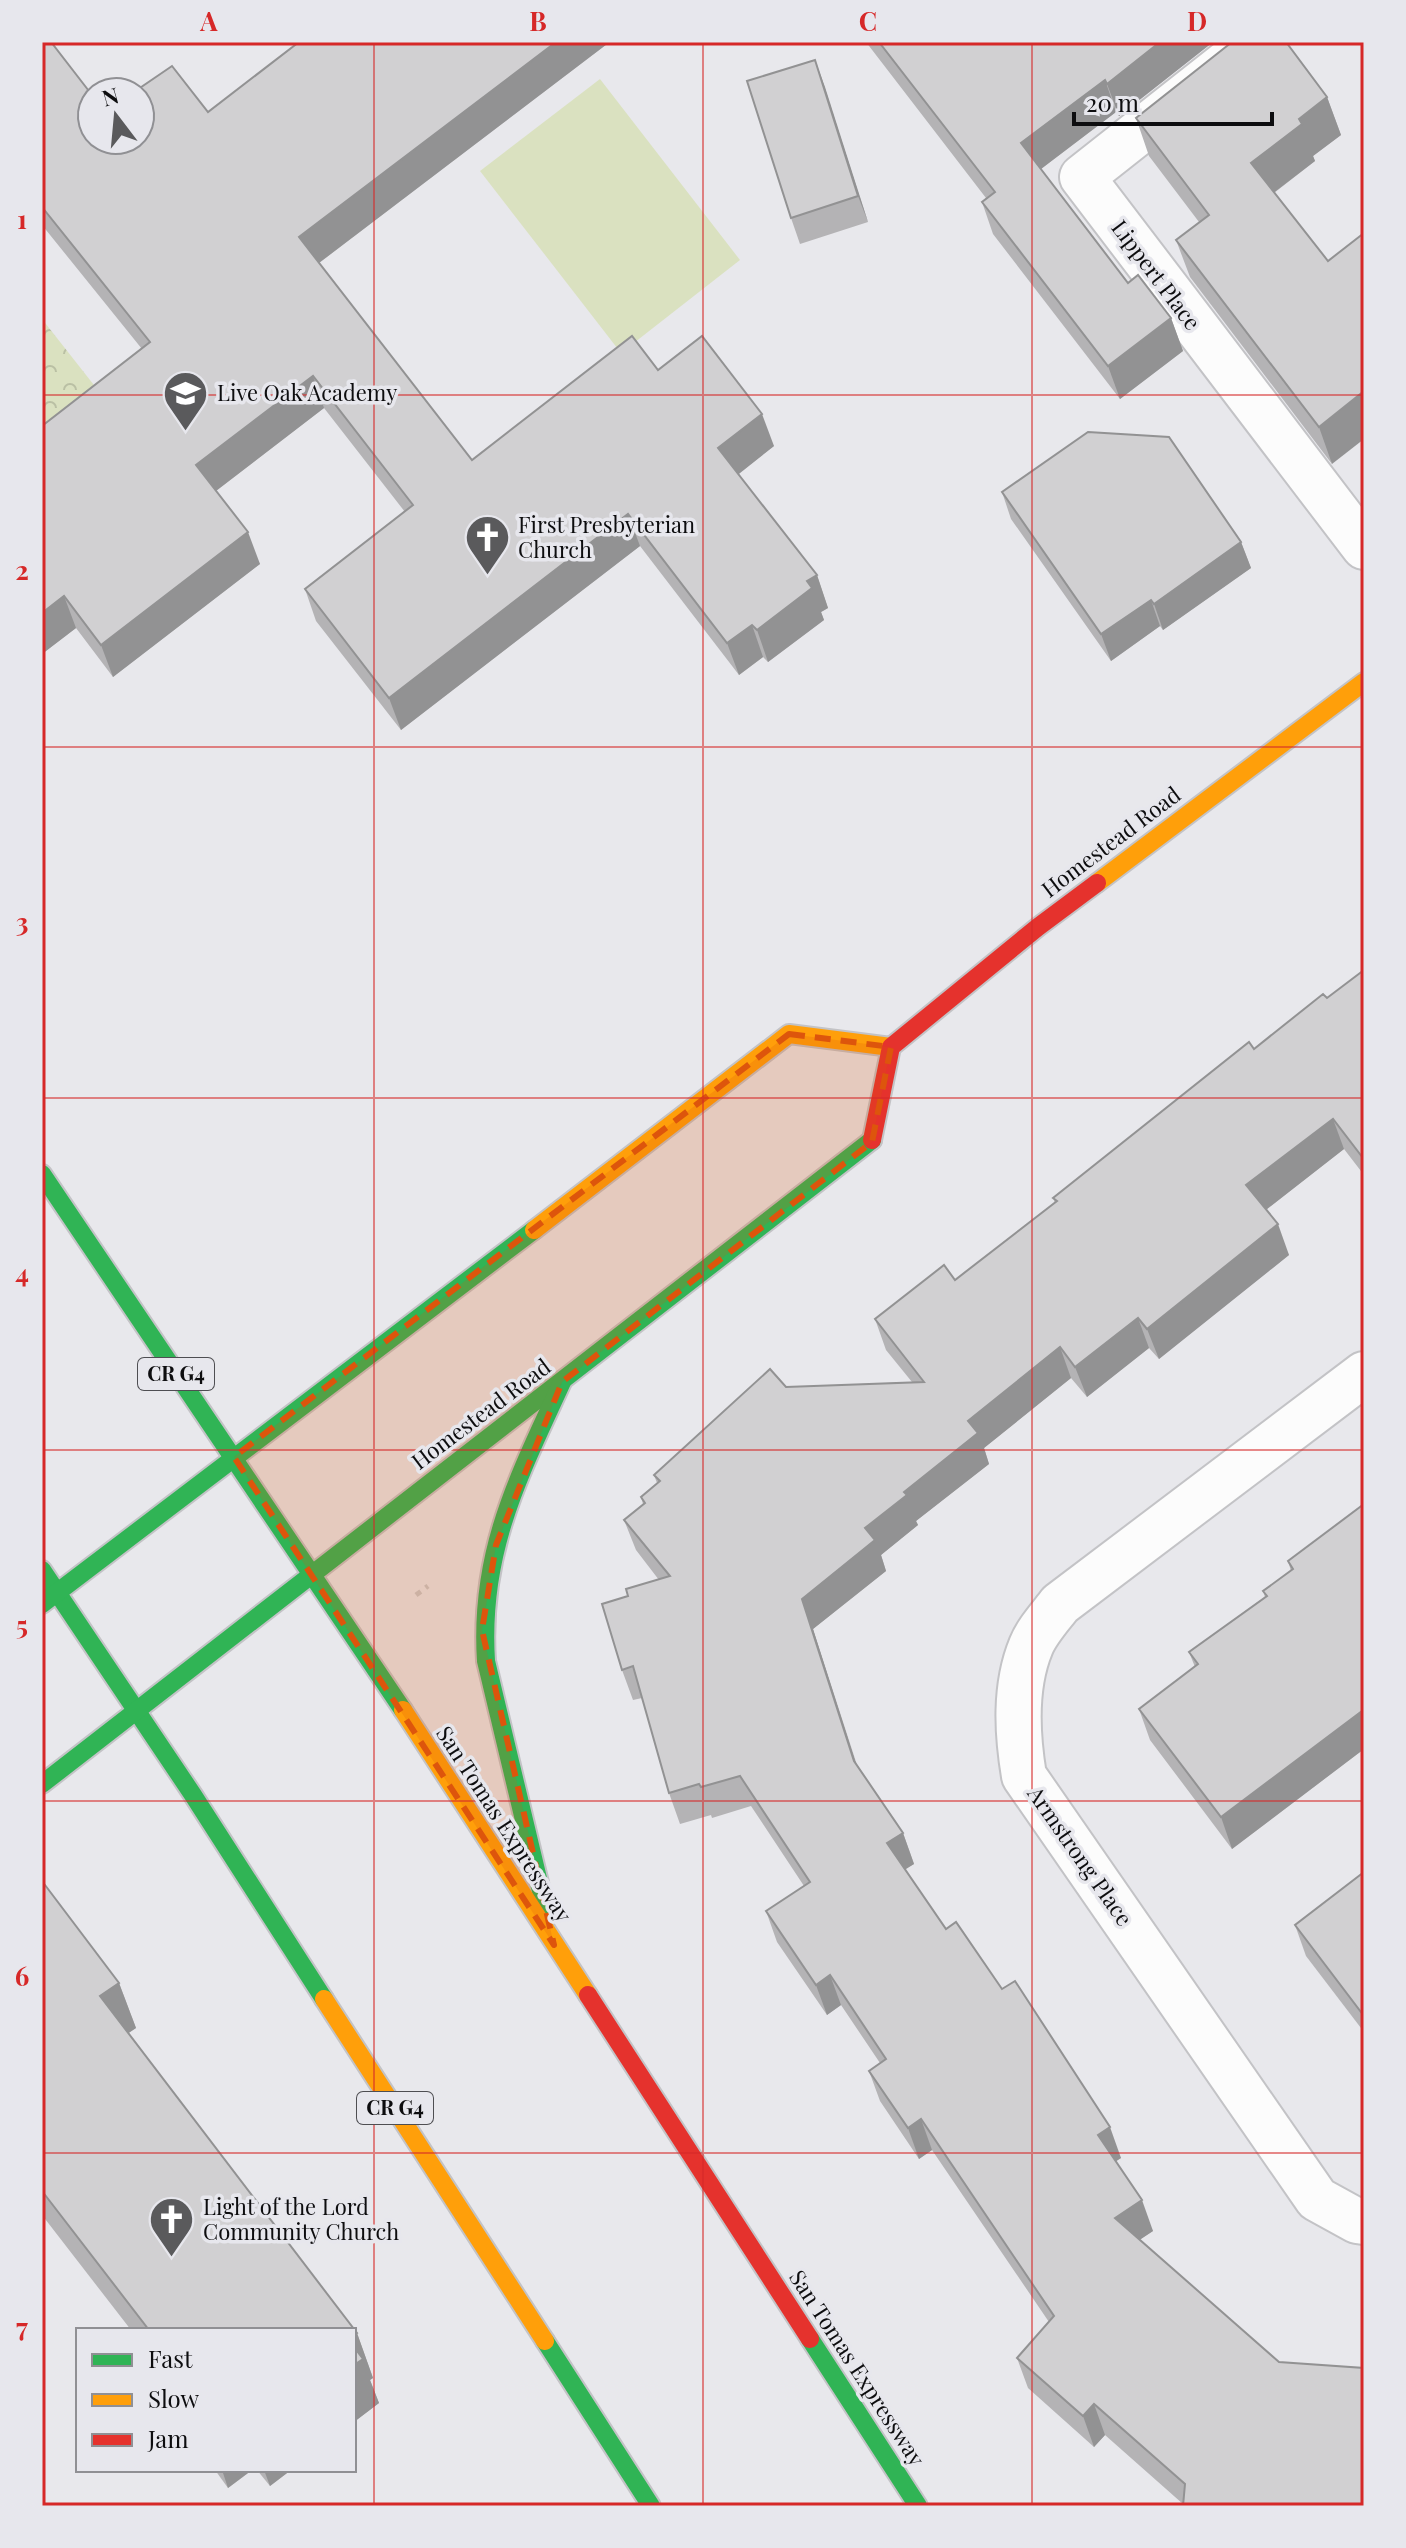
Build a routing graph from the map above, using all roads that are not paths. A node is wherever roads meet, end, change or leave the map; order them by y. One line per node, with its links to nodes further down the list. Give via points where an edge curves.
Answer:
1 (1253, 42): 2 (street, Lippert Place, via 1082,177)
2 (1364, 547)
3 (1364, 682): 4 (main road, Homestead Road, via 1038,927)
4 (891, 1047): 7 (main road, Homestead Road, via 872,1142); 8 (main road, via 789,1034)
5 (42, 1174): 8 (main road, San Tomas Expressway / CR G4)
6 (1364, 1374): 15 (street, Armstrong Place, via 1060,1604 1031,1644 1020,1689 1018,1734 1024,1776 1317,2199)
7 (562, 1382): 10 (main road, Homestead Road); 14 (main road, via 500,1531 484,1590 482,1630)
8 (234, 1457): 10 (main road, San Tomas Expressway / CR G4); 11 (main road)
9 (42, 1570): 11 (main road, CR G4)
10 (313, 1572): 12 (main road, Homestead Road); 14 (main road, San Tomas Expressway / CR G4)
11 (50, 1598): 12 (main road, CR G4)
12 (137, 1711): 13 (main road, Homestead Road); 16 (main road, CR G4)
13 (42, 1784)
14 (554, 1945): 17 (main road, San Tomas Expressway / CR G4)
15 (1364, 2222)
16 (651, 2506)
17 (918, 2506)

